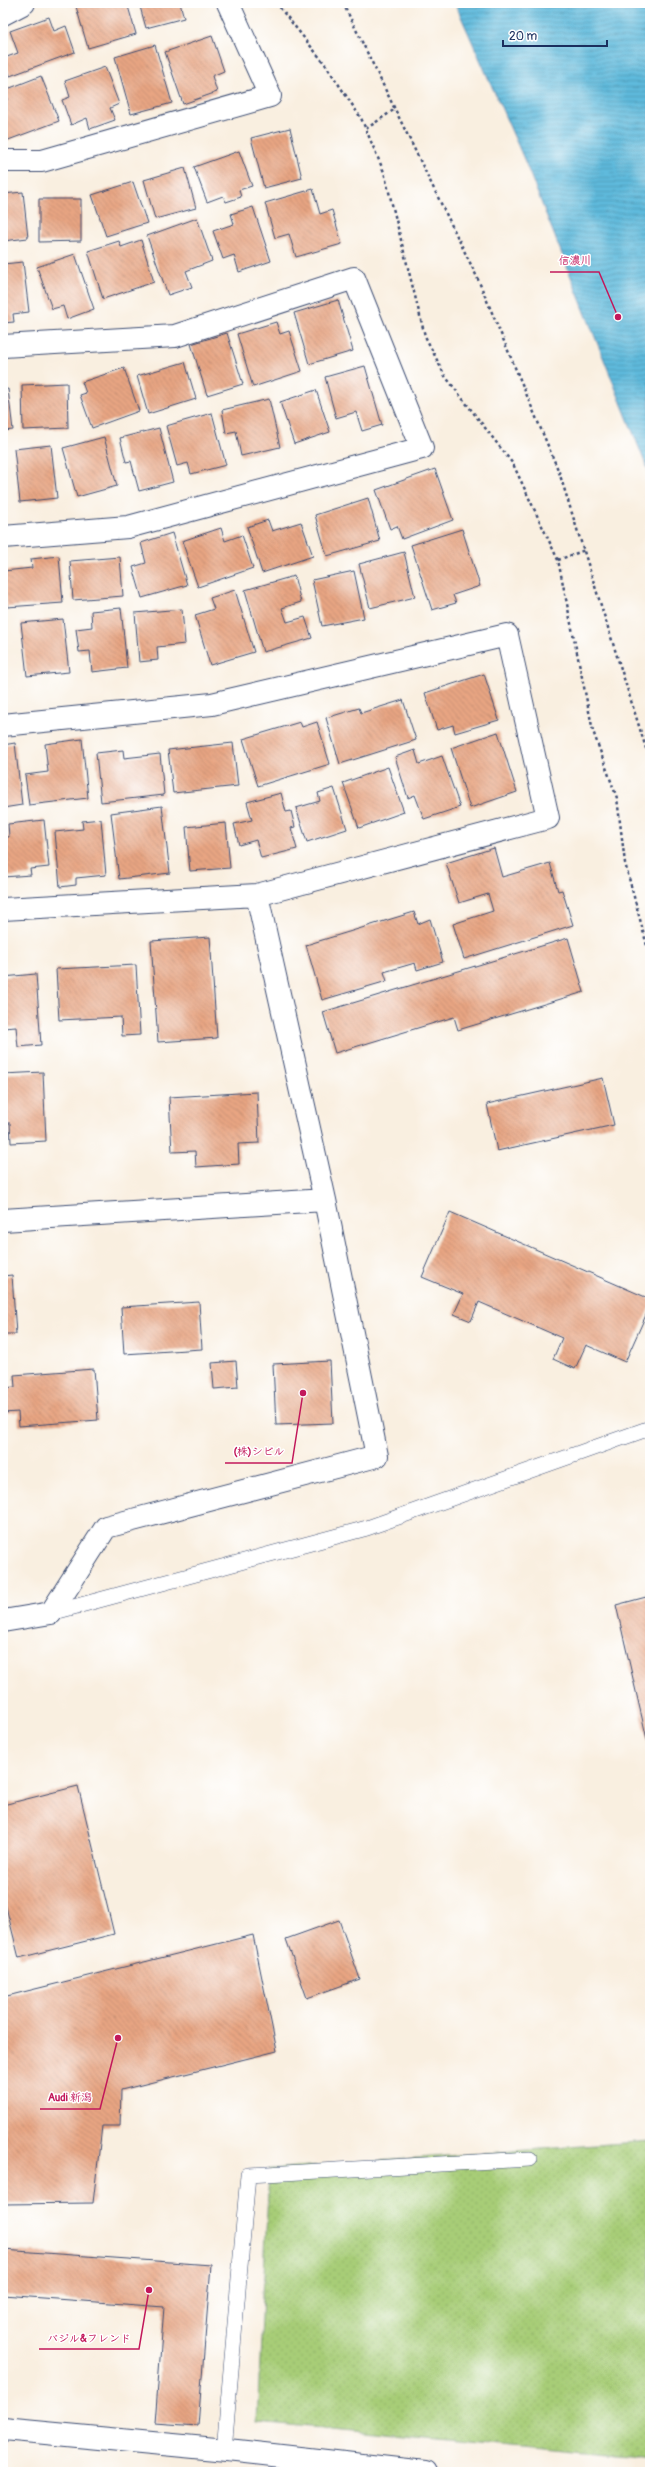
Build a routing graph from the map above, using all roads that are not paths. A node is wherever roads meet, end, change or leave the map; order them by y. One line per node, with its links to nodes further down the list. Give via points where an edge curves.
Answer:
1 (24, 3): 3 (street)
2 (228, 3): 4 (street, via 270,96 42,161)
3 (3, 14)
4 (3, 160)
5 (3, 346): 6 (street, via 175,336 354,278 422,448 128,527)
6 (3, 537)
7 (3, 725): 8 (street, via 212,704 507,635 548,818)
8 (257, 895): 9 (street); 10 (street)
9 (3, 909)
10 (325, 1200): 11 (street); 13 (street, via 377,1456 106,1527)
11 (3, 1220)
12 (650, 1428): 13 (lane, via 367,1528)
13 (51, 1614): 14 (street)
14 (3, 1621)
15 (530, 2159): 17 (lane, via 248,2175)
16 (3, 2430): 17 (street)
17 (224, 2450): 18 (street)
18 (425, 2472)

